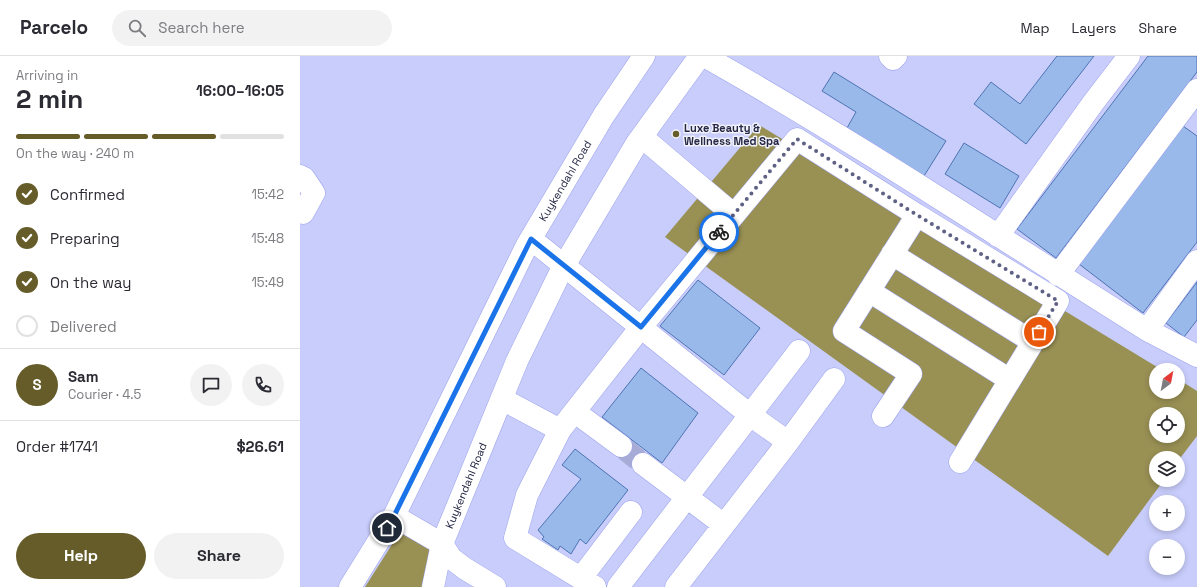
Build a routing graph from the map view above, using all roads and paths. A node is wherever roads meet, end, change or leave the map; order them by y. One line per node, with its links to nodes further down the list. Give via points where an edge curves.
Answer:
1 (644, 56): 14 (main road, Kuykendahl Road, via 604,114)
2 (700, 56): 8 (main road, Kuykendahl Road)
3 (704, 56): 13 (main road, via 768,92)
4 (890, 56): 5 (main road, via 893,59)
5 (896, 56)
6 (1129, 56): 13 (main road)
7 (1193, 103): 18 (main road)
8 (642, 137): 11 (main road); 17 (main road, Kuykendahl Road)
9 (300, 176): 10 (main road, via 314,193 303,213)
10 (300, 212)
11 (734, 215): 12 (main road, via 797,139); 20 (main road)
12 (917, 215): 15 (main road); 22 (main road, via 1058,301)
13 (998, 236): 18 (main road)
14 (531, 239): 17 (main road); 38 (main road, Kuykendahl Road)
15 (892, 254): 19 (main road); 22 (main road)
16 (1197, 261): 21 (main road)
17 (564, 265): 20 (main road); 27 (main road, Kuykendahl Road, via 517,361)
18 (1058, 275): 21 (main road)
19 (869, 291): 26 (main road); 30 (main road, via 844,331 911,374)
20 (641, 327): 28 (main road); 29 (main road)
21 (1147, 330): 24 (main road)
22 (1033, 342): 26 (main road)
23 (799, 351): 29 (main road)
24 (1196, 353)
25 (834, 379): 32 (main road)
26 (1010, 380): 34 (main road)
27 (502, 399): 31 (main road); 40 (main road, Kuykendahl Road)
28 (575, 412): 31 (main road); 33 (main road)
29 (750, 415): 32 (main road); 36 (main road)
30 (883, 416)
31 (560, 430): 41 (main road, via 527,495 516,538)
32 (788, 442): 39 (main road)
33 (621, 446)
34 (960, 462)
35 (643, 464): 36 (main road)
36 (687, 497): 39 (main road); 45 (main road)
37 (631, 512): 41 (main road)
38 (394, 516): 40 (main road); 42 (main road, Kuykendahl Road)
39 (724, 525): 46 (main road)
40 (442, 544): 43 (main road, Kuykendahl Road); 44 (main road, via 451,558)
41 (588, 583)
42 (350, 587)
43 (434, 587)
44 (495, 587)
45 (618, 587)
46 (676, 587)

